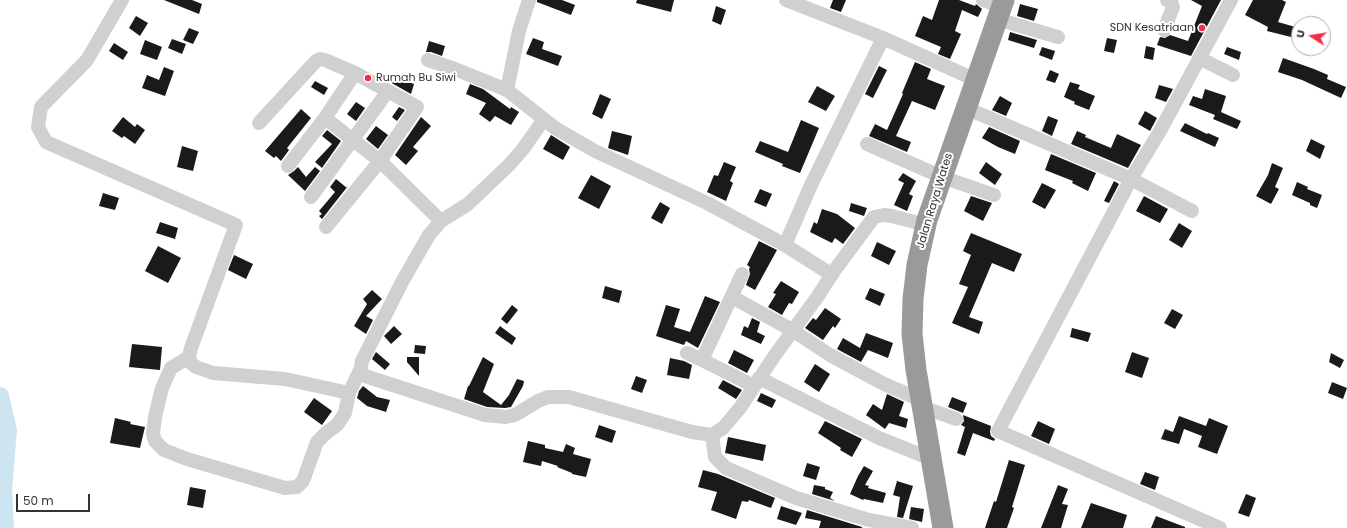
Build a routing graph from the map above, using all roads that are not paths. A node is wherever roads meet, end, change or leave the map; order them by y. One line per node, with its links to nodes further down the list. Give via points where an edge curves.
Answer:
1 (122, 0): 39 (street, via 87,60 41,106 38,127 46,142 236,225)
2 (529, 0): 15 (street, via 519,31)
3 (786, 0): 9 (street)
4 (1167, 0): 7 (street, via 1172,4 1172,9)
5 (1231, 0): 10 (street)
6 (996, 7): 8 (street); 14 (highway, Jalan Raya Wates)
7 (1164, 30)
8 (1058, 37)
9 (883, 38): 14 (street); 33 (street, via 811,185)
10 (1199, 58): 13 (street); 26 (street)
11 (428, 60): 15 (street)
12 (355, 73): 16 (street); 18 (street); 20 (street, via 325,60 316,61)
13 (1233, 75)
14 (976, 80): 17 (highway, Jalan Raya Wates)
15 (506, 90): 19 (street)
16 (388, 92): 21 (street); 23 (street, via 418,107)
17 (966, 108): 25 (highway, Jalan Raya Wates); 26 (street)
18 (325, 118): 21 (street); 24 (street)
19 (544, 119): 30 (street, via 510,165 468,204); 33 (street, via 595,151 707,203)
20 (259, 123)
21 (354, 140): 23 (street); 28 (street)
22 (867, 144): 25 (street)
23 (380, 161): 30 (street); 32 (street)
24 (288, 166)
25 (942, 177): 27 (street); 31 (highway, Jalan Raya Wates)
26 (1131, 179): 29 (street); 50 (street, via 998,431)
27 (994, 195)
28 (311, 197)
29 (1192, 211)
30 (441, 221): 41 (street, via 428,235 402,282 362,361)
31 (926, 225): 35 (street, via 892,216 874,217); 44 (highway, Jalan Raya Wates, via 917,266 912,334)
32 (326, 227)
33 (785, 245): 35 (street)
34 (742, 274): 36 (street)
35 (832, 275): 37 (street)
36 (732, 297): 37 (street); 40 (street)
37 (792, 330): 42 (street); 44 (street, via 830,355)
38 (687, 353): 40 (street)
39 (189, 357): 43 (street, via 196,367 213,373 285,379); 43 (street, via 171,368 162,388 152,434 155,441 164,450 181,457 284,488 297,487 303,481 317,442 337,425 345,413)
40 (702, 360): 42 (street)
41 (361, 368): 43 (street); 46 (street, via 362,374 369,378 485,415 506,417 515,415 548,397 569,397 692,432)
42 (756, 382): 46 (street, via 724,428); 47 (street)
43 (349, 393)
44 (922, 404): 45 (street); 47 (highway, Jalan Raya Wates)
45 (956, 419)
46 (712, 435): 48 (street, via 715,457 726,468 796,498 869,520)
47 (931, 459): 49 (highway, Jalan Raya Wates)
48 (912, 528)
49 (943, 528)
50 (1220, 528)

